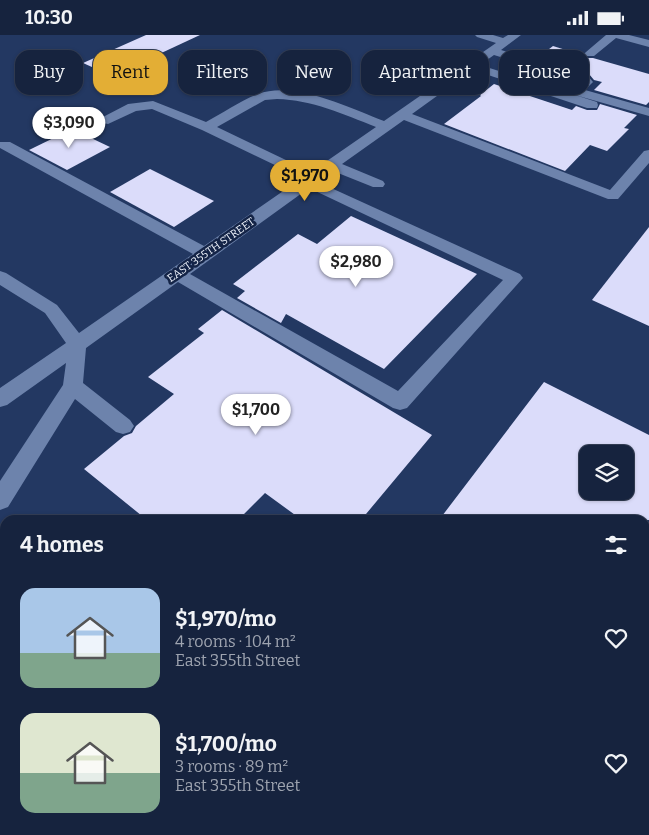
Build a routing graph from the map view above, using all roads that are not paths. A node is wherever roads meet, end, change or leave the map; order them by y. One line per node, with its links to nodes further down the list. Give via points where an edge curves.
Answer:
1 (481, 35): 3 (street)
2 (615, 35): 4 (street); 7 (street)
3 (510, 39): 5 (street, EAST 355TH STREET)
4 (649, 44)
5 (492, 51): 6 (street, EAST 355TH STREET); 10 (street, via 584,79 586,82 579,92)
6 (489, 53)
7 (590, 54)
8 (489, 72): 13 (street)
9 (430, 95): 11 (street, EAST 355TH STREET)
10 (649, 113)
11 (402, 115): 15 (street, EAST 355TH STREET); 17 (street, via 613,195)
12 (108, 120): 14 (street, via 133,107 146,105)
13 (649, 124)
14 (206, 127): 15 (street, via 271,94 302,97); 19 (street)
15 (386, 127): 18 (street, EAST 355TH STREET)
16 (5, 145): 21 (street)
17 (649, 154)
18 (332, 165): 19 (street, EAST 355TH STREET); 20 (street)
19 (310, 180): 21 (street, EAST 355TH STREET); 22 (street, via 514,278 400,402)
20 (378, 184)
21 (206, 254): 22 (street, EAST 355TH STREET)
22 (177, 274): 24 (street, EAST 355TH STREET)
23 (3, 283): 24 (street, via 51,309)
24 (77, 344): 25 (street); 26 (street, EAST 355TH STREET)
25 (73, 386): 27 (street); 28 (street)
26 (0, 399)
27 (123, 426)
28 (0, 500)

